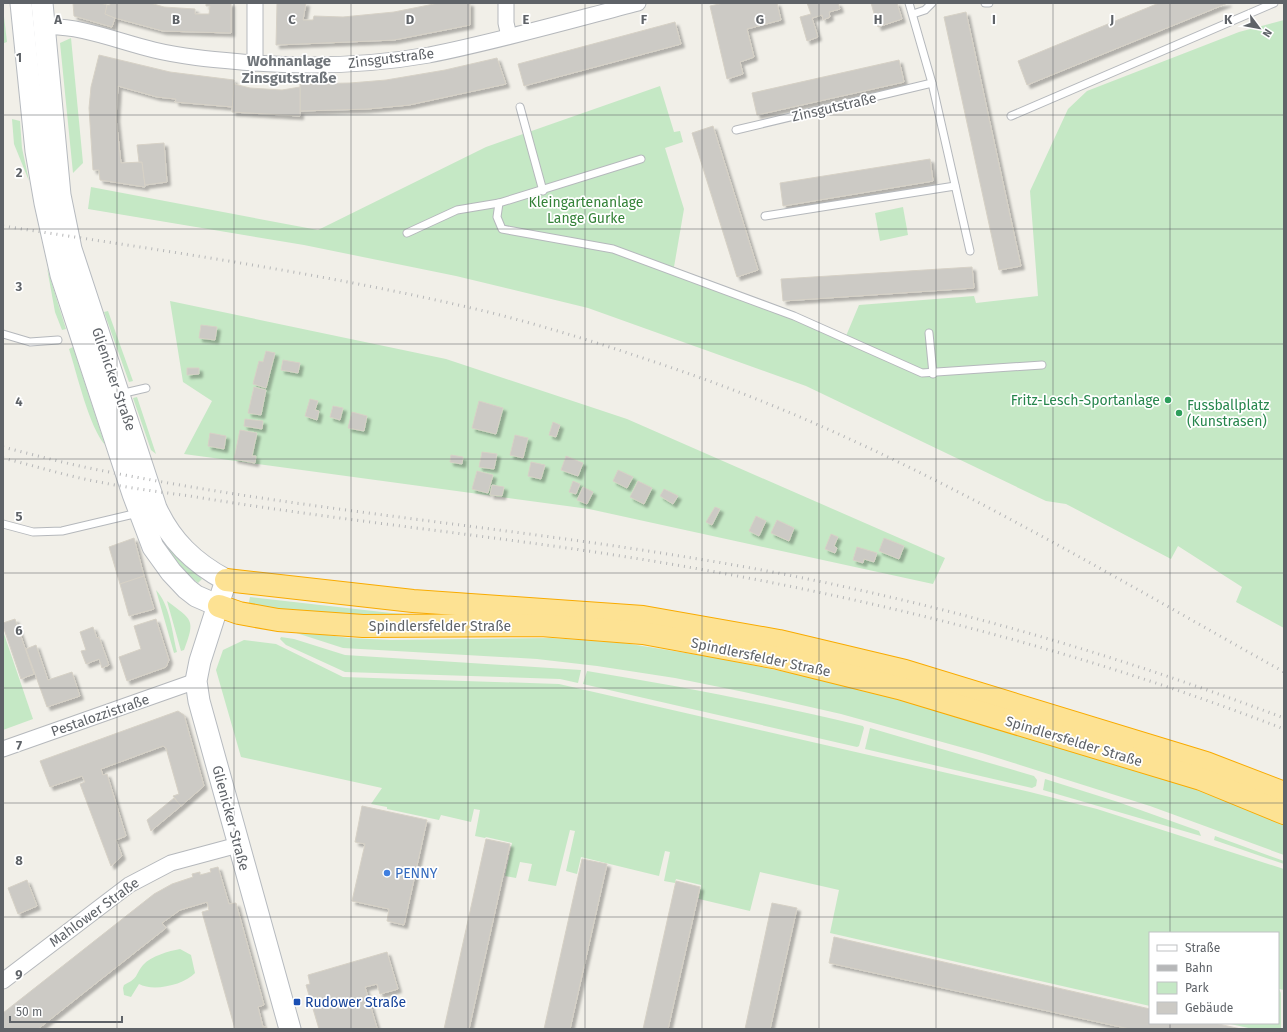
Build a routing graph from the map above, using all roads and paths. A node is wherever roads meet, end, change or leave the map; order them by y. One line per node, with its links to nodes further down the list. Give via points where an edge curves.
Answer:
1 (21, 3): 33 (main road, Glienicker Straße, via 36,151 61,274 133,494)
2 (42, 3): 12 (main road, Glienicker Straße)
3 (255, 3): 14 (street)
4 (506, 3): 13 (street)
5 (638, 3): 13 (street, Zinsgutstraße)
6 (909, 3): 11 (lane)
7 (932, 3): 11 (lane, via 925,10)
8 (985, 3): 9 (lane)
9 (989, 3)
10 (1274, 3): 17 (lane)
11 (913, 14): 15 (lane)
12 (45, 27): 14 (street, Zinsgutstraße, via 71,28 157,51); 32 (main road, Glienicker Straße, via 60,195 71,249)
13 (509, 36): 14 (street, Zinsgutstraße, via 428,55 368,62)
14 (255, 63)
15 (932, 84): 18 (lane, Zinsgutstraße); 20 (lane)
16 (520, 107): 21 (lane)
17 (1011, 116)
18 (736, 130)
19 (641, 159): 21 (lane)
20 (955, 186): 23 (lane); 25 (lane)
21 (543, 190): 22 (lane)
22 (499, 203): 24 (lane, via 457,210); 30 (lane, via 497,217 502,229 613,249 794,316 922,374)
23 (765, 216)
24 (407, 233)
25 (970, 251)
26 (930, 333): 30 (lane)
27 (3, 334): 28 (lane, via 30,342)
28 (58, 340)
29 (1042, 365): 30 (lane)
30 (933, 374)
31 (146, 388): 32 (lane)
32 (118, 394): 33 (main road, Glienicker Straße)
33 (149, 510): 34 (lane, via 62,531 33,532); 35 (main road, Glienicker Straße, via 162,521 176,543 196,562); 36 (main road, Glienicker Straße, via 153,547 171,572 196,596)
34 (3, 524)
35 (226, 580): 36 (main road, Glienicker Straße); 39 (highway, Spindlersfelder Straße, via 413,601 643,617 779,641 905,671 1206,763)
36 (219, 606): 37 (main road, Glienicker Straße, via 205,642); 40 (highway, Spindlersfelder Straße, via 239,613 278,620 363,626 541,625 643,633 778,658 899,688 1186,774)
37 (196, 681): 38 (street, Pestalozzistraße); 41 (main road, Glienicker Straße, via 199,701)
38 (3, 749)
39 (1284, 793)
40 (1284, 813)
41 (238, 845): 42 (street, Mahlower Straße, via 171,863 129,885); 43 (main road, Glienicker Straße)
42 (3, 981)
43 (290, 1029)

